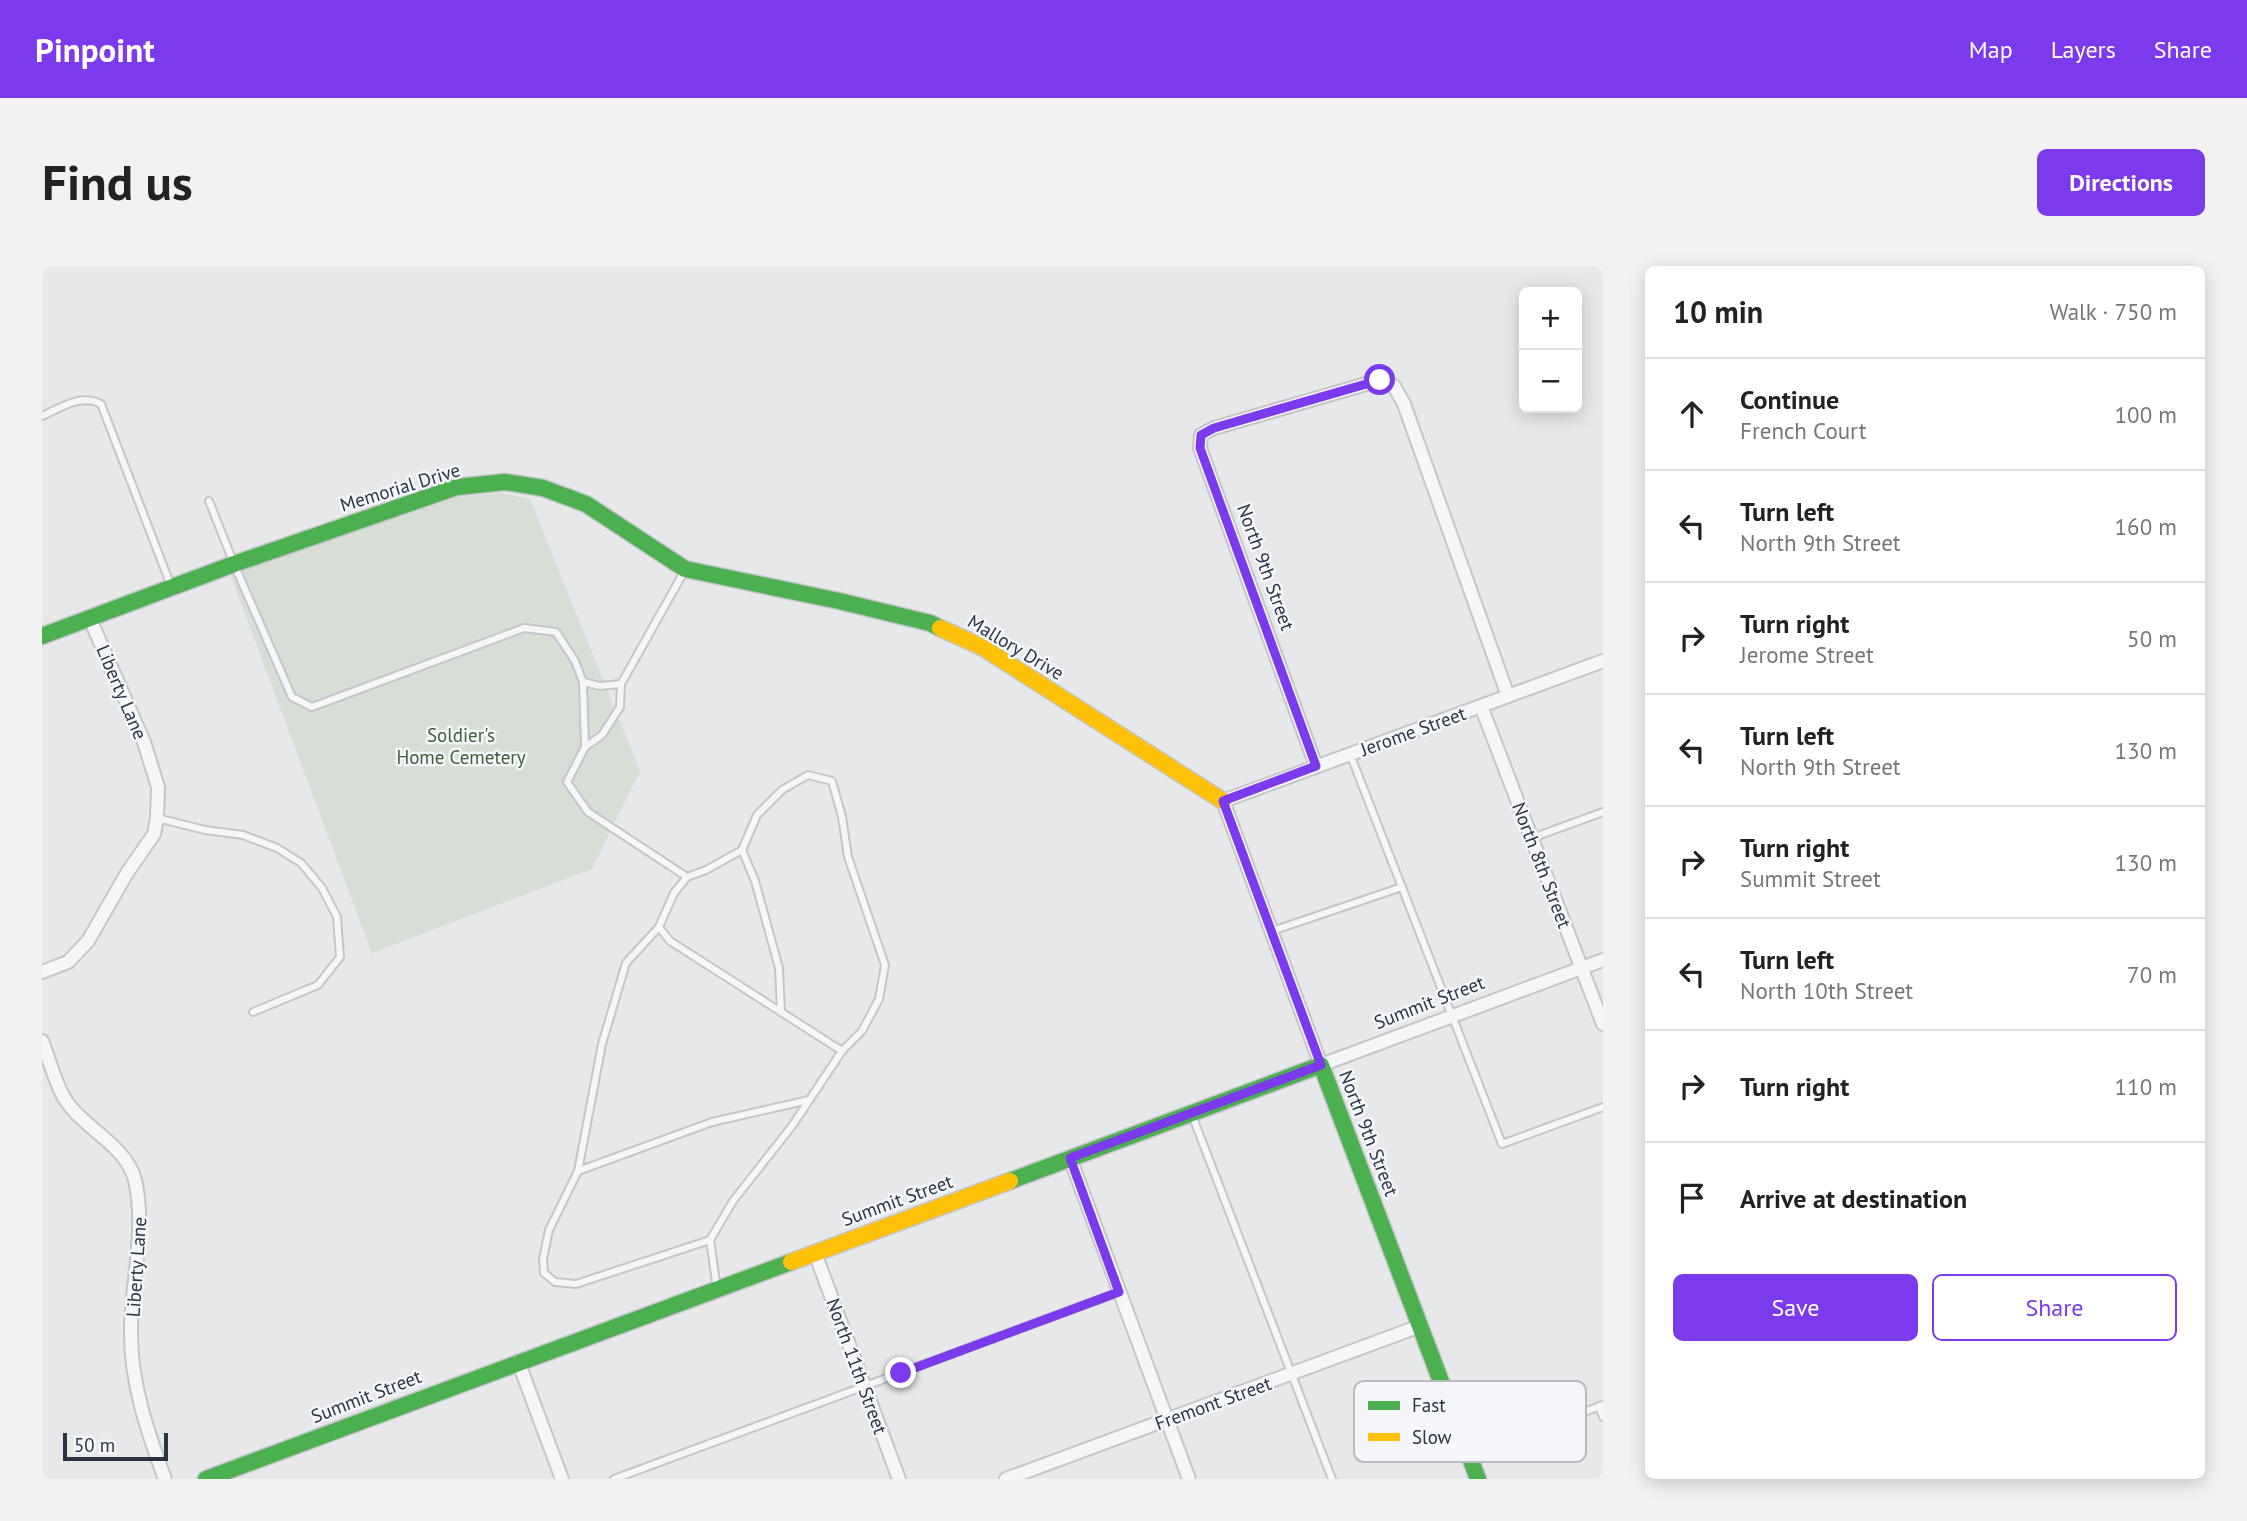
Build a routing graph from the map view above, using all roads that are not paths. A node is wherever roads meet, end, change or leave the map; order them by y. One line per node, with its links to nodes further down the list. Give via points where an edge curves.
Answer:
1 (42, 416): 6 (lane, via 75,401 93,399 101,404)
2 (209, 502): 3 (lane)
3 (234, 564): 4 (street, Memorial Drive, via 457,487 505,482 543,488 586,504); 6 (street, Memorial Drive); 10 (lane, via 292,696 312,707 524,628 556,632)
4 (685, 569): 5 (street, Memorial Drive); 11 (lane)
5 (765, 587): 17 (street, Mallory Drive, via 930,623 982,647)
6 (171, 588): 7 (street, Memorial Drive)
7 (90, 619): 8 (street, Memorial Drive); 19 (street, Liberty Lane, via 144,742 158,787)
8 (42, 636)
9 (1603, 661): 12 (street, Jerome Street)
10 (583, 682): 11 (lane); 14 (lane)
11 (621, 684): 14 (lane, via 620,706 602,735)
12 (1508, 696): 13 (street, Jerome Street); 16 (street, North 9th Street, via 1394,386 1380,380 1214,428 1201,435 1200,448)
13 (1481, 706): 15 (street, Jerome Street); 20 (street, North 8th Street)
14 (585, 747): 22 (lane, via 567,782 587,812)
15 (1350, 754): 16 (street, Jerome Street); 23 (lane)
16 (1316, 766): 17 (street, Jerome Street)
17 (1223, 801): 25 (street, North 9th Street)
18 (1603, 812): 20 (lane)
19 (157, 818): 28 (street, Liberty Lane, via 154,834 88,941 68,961); 29 (lane, via 243,835 277,848 301,863 322,888 337,918 340,957 318,985)
20 (1532, 838): 27 (street, North 8th Street)
21 (742, 850): 22 (lane); 30 (lane, via 779,968); 34 (lane, via 757,815 782,790 808,775 832,781 849,857 885,965 879,999 862,1031)
22 (687, 877): 24 (lane)
23 (1402, 887): 25 (lane); 31 (lane)
24 (659, 927): 30 (lane, via 670,941); 40 (lane, via 626,963 602,1044)
25 (1271, 931): 35 (street, North 9th Street)
26 (1603, 960): 27 (street, Summit Street)
27 (1581, 968): 31 (street, Summit Street); 32 (street, North 8th Street)
28 (42, 972)
29 (253, 1012)
30 (781, 1012): 34 (lane)
31 (1453, 1015): 35 (street, Summit Street); 37 (lane, via 1502,1144)
32 (1603, 1024)
33 (43, 1048): 54 (street, Liberty Lane, via 63,1096 84,1122 113,1145 134,1175 140,1207 131,1331 136,1384)
34 (842, 1051): 36 (lane)
35 (1321, 1065): 38 (street, Summit Street); 45 (street, North 9th Street)
36 (809, 1100): 40 (lane, via 712,1122); 41 (lane, via 733,1201)
37 (1603, 1107)
38 (1191, 1113): 39 (street, Summit Street); 47 (lane)
39 (1070, 1158): 42 (street, Summit Street); 44 (street)
40 (578, 1171): 41 (lane, via 549,1230 544,1273 555,1282 576,1284)
41 (710, 1240): 43 (lane)
42 (815, 1253): 43 (street, Summit Street); 49 (street, North 11th Street)
43 (717, 1289): 46 (street, Summit Street)
44 (1119, 1292): 49 (lane); 52 (street)
45 (1420, 1326): 47 (street, Fremont Street); 48 (street, North 9th Street)
46 (518, 1361): 55 (street, Summit Street); 56 (street)
47 (1292, 1373): 52 (street, Fremont Street); 61 (lane)
48 (1441, 1381)
49 (865, 1387): 57 (lane); 58 (street, North 11th Street)
50 (1601, 1405): 51 (lane)
51 (1603, 1417)
52 (1166, 1420): 59 (street, Fremont Street); 60 (street)
53 (1472, 1462): 62 (street, North 9th Street)
54 (165, 1479)
55 (206, 1479)
56 (562, 1479)
57 (614, 1479)
58 (899, 1479)
59 (1006, 1479)
60 (1189, 1479)
61 (1332, 1479)
62 (1478, 1479)

